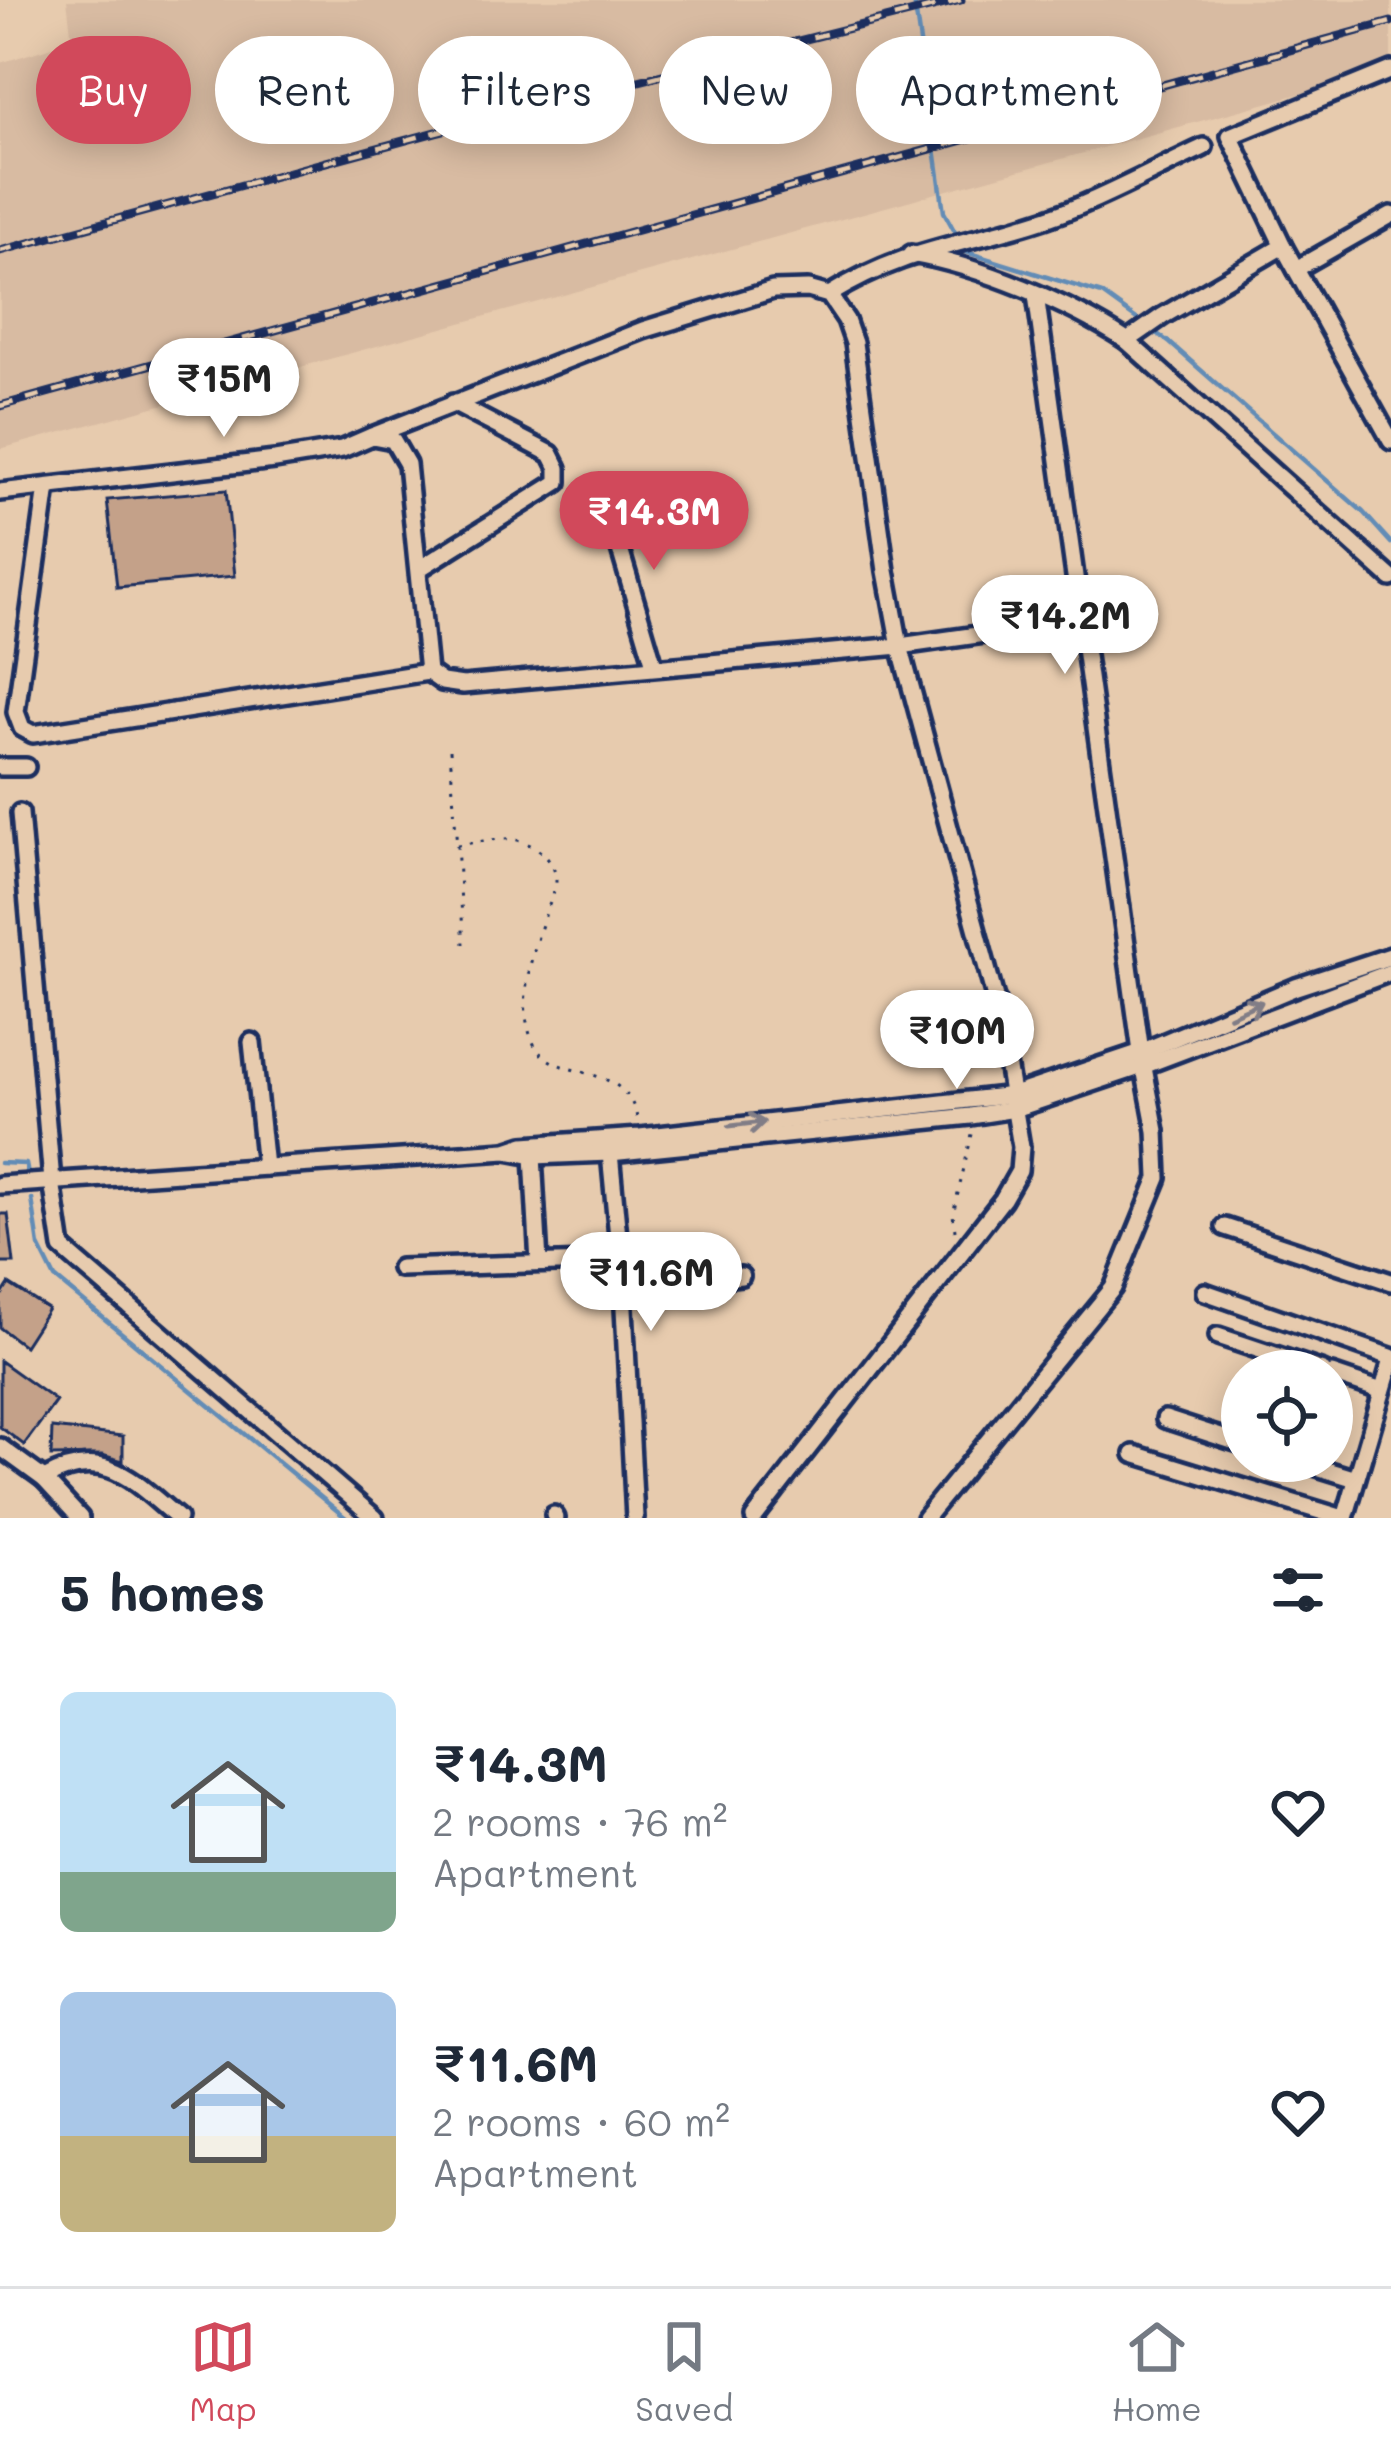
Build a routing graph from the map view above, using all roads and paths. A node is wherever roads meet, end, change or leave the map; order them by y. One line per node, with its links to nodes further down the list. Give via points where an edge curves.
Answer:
1 (1391, 70): 4 (street, via 1230,136)
2 (1204, 147): 5 (street, via 1070,210)
3 (1391, 215): 6 (street)
4 (1283, 246): 6 (street); 9 (street)
5 (911, 254): 7 (street); 8 (street)
6 (1296, 269): 12 (street)
7 (830, 295): 10 (street, via 773,290); 19 (street, via 854,344)
8 (1036, 295): 9 (street); 18 (street)
9 (1130, 339): 17 (street)
10 (453, 404): 11 (street); 16 (street, via 551,454 558,482)
11 (372, 436): 13 (street, via 275,460); 16 (street, via 393,440 407,464)
12 (1391, 441)
13 (47, 487): 14 (street); 21 (street, via 16,712 33,734)
14 (0, 491)
15 (604, 494): 20 (street)
16 (418, 569): 21 (street)
17 (1391, 578)
18 (1083, 620): 19 (street); 31 (street)
19 (900, 646): 20 (street); 32 (street, via 998,1009)
20 (654, 665): 21 (street, via 463,685)
21 (428, 672)
22 (450, 750): 26 (path)
23 (0, 767): 24 (street)
24 (26, 767)
25 (20, 813): 39 (street)
26 (457, 845): 27 (path); 34 (path, via 511,839 549,860 556,882 527,981 532,1040 542,1056 614,1081 636,1113)
27 (464, 944)
28 (1391, 956): 31 (street, one-way to 28, via 1296,987)
29 (1391, 972): 31 (street)
30 (252, 1042): 38 (street)
31 (1142, 1059): 32 (street); 67 (street, via 1158,1178 1113,1288)
32 (1014, 1102): 33 (street); 34 (street, one-way to 32); 42 (street, via 1018,1172)
33 (971, 1117): 36 (street); 42 (path, via 953,1214)
34 (640, 1137): 35 (street)
35 (506, 1151): 37 (street); 38 (street)
36 (610, 1154): 37 (street); 43 (street)
37 (533, 1156): 44 (street)
38 (265, 1167): 39 (street)
39 (52, 1181): 40 (street); 64 (street, via 62,1248)
40 (0, 1185)
41 (1225, 1227): 47 (street)
42 (968, 1246): 66 (street)
43 (621, 1262): 44 (street); 48 (street)
44 (539, 1263): 45 (street)
45 (400, 1268)
46 (741, 1276): 48 (street)
47 (1391, 1282)
48 (623, 1289): 65 (street)
49 (1205, 1292): 52 (street)
50 (1217, 1336): 51 (street)
51 (1259, 1350)
52 (1391, 1360): 54 (street)
53 (1353, 1381): 54 (street)
54 (1382, 1391): 61 (street)
55 (1165, 1420): 56 (street)
56 (1221, 1437)
57 (0, 1447): 60 (street)
58 (1134, 1454): 68 (street)
59 (1353, 1478): 61 (street)
60 (44, 1479): 62 (street); 63 (street, via 65,1466 113,1466)
61 (1356, 1479): 68 (street)
62 (80, 1518)
63 (178, 1518)
64 (374, 1518)
65 (635, 1518)
66 (754, 1518)
67 (925, 1518)
68 (1344, 1518)

